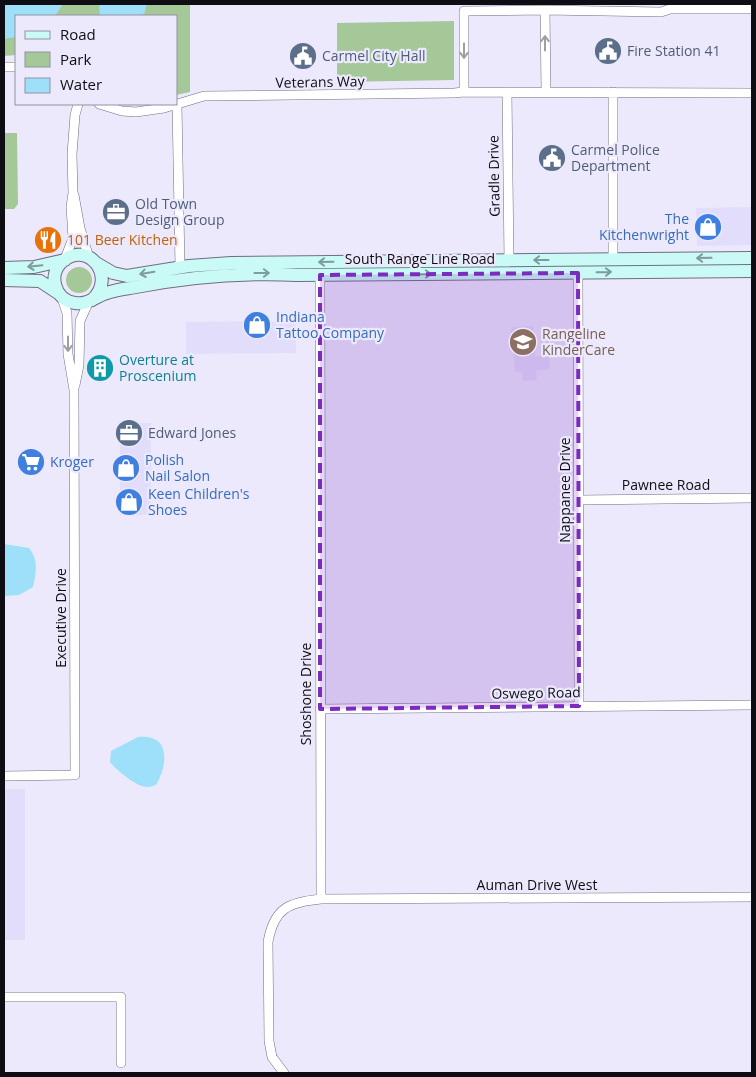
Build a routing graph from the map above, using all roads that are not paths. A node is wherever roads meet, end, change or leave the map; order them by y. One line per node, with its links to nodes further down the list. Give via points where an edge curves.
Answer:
1 (507, 7): 3 (street); 5 (street, one-way to 5, via 464,11)
2 (752, 8): 3 (street, via 670,9 661,12)
3 (545, 10): 4 (street, one-way to 3)
4 (546, 91): 6 (street, Veterans Way); 7 (street)
5 (464, 92): 6 (street, Veterans Way); 12 (street, Veterans Way, via 204,96)
6 (507, 92): 17 (street, Gradle Drive)
7 (613, 92): 8 (street); 18 (street)
8 (752, 93)
9 (78, 105): 13 (street, via 73,137)
10 (102, 105): 11 (street, Veterans Way, via 136,112)
11 (177, 105): 20 (street)
12 (178, 105)
13 (73, 194): 15 (street, via 73,238); 16 (street, via 80,228)
14 (752, 258): 18 (main road, South Range Line Road, one-way to 18)
15 (65, 259): 16 (main road, via 79,255); 19 (main road, one-way to 19, via 34,267); 25 (main road, via 54,279)
16 (92, 260): 20 (main road, South Range Line Road, one-way to 16, via 122,276); 26 (main road, via 103,278 100,290)
17 (509, 260): 18 (main road, South Range Line Road, one-way to 17); 20 (main road, South Range Line Road, one-way to 20, via 231,263)
18 (613, 260)
19 (4, 268)
20 (180, 268)
21 (752, 271): 22 (main road, South Range Line Road, one-way to 21)
22 (578, 273): 23 (main road, South Range Line Road, one-way to 22); 29 (street, Nappanee Drive)
23 (320, 275): 26 (main road, South Range Line Road, one-way to 23, via 116,290 204,276); 32 (street, Shoshone Drive)
24 (4, 280): 25 (main road, via 40,281)
25 (60, 295): 26 (main road, via 78,304); 27 (street, Executive Drive, one-way to 27, via 67,313 68,354)
26 (91, 300): 27 (street, Executive Drive, via 80,321 79,365)
27 (74, 390): 33 (street, Executive Drive, via 74,775)
28 (752, 498): 29 (street, Pawnee Road)
29 (579, 500): 31 (street, Nappanee Drive)
30 (752, 705): 31 (street, Oswego Road)
31 (579, 706): 32 (street, Oswego Road)
32 (320, 710): 35 (street, Shoshone Drive)
33 (4, 776)
34 (752, 897): 35 (street, Auman Drive West)
35 (321, 899): 38 (street, via 287,906 275,918 270,929 269,1041 272,1058)
36 (4, 997): 37 (street, via 121,997)
37 (121, 1063)
38 (284, 1073)

